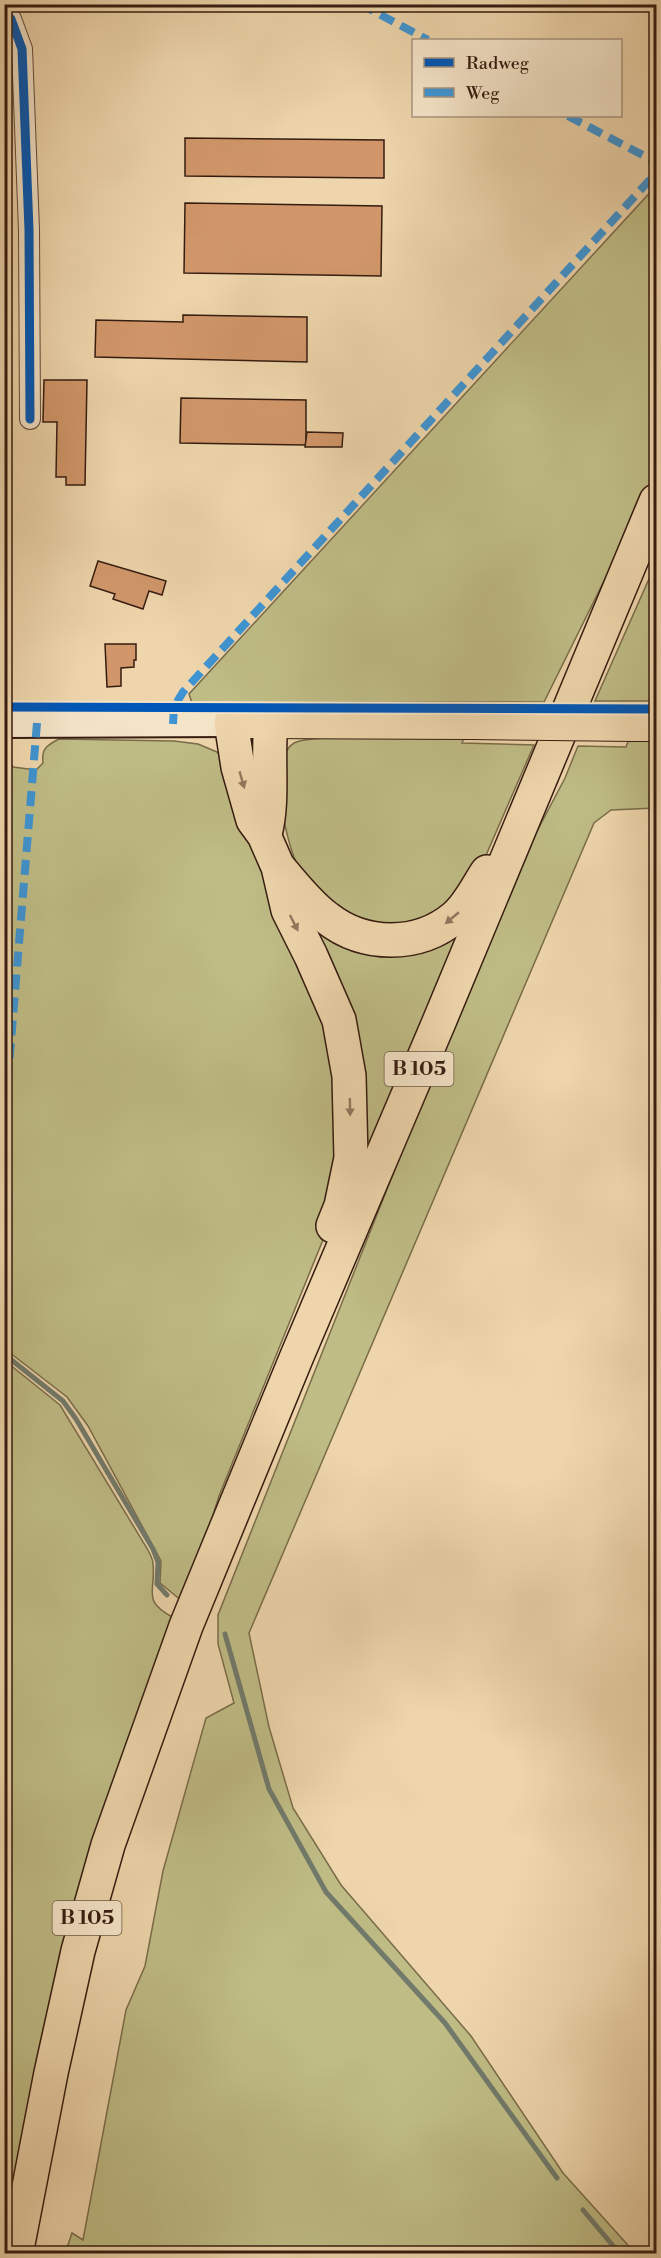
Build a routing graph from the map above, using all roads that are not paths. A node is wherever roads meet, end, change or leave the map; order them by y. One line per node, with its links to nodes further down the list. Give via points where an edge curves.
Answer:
1 (4, 12): 2 (street, via 11,19 22,49 29,230)
2 (30, 419)
3 (657, 501): 5 (highway)
4 (657, 538): 5 (highway)
5 (600, 634): 10 (highway)
6 (231, 722): 7 (main road); 8 (main road); 11 (highway, one-way to 11, via 238,767 253,820)
7 (271, 722): 9 (main road, bridge); 11 (highway, via 270,816)
8 (4, 723)
9 (645, 725)
10 (541, 781): 12 (highway, one-way to 12, via 471,897 456,916 437,930 420,936 378,940 341,928 325,917); 13 (highway, B 105)
11 (264, 835): 12 (highway)
12 (278, 867): 13 (highway, one-way to 13, via 288,910 339,1020 349,1076 351,1158 341,1206 297,1319)
13 (297, 1356): 14 (highway, B 105, via 186,1626 108,1845 75,1962)
14 (16, 2253)

